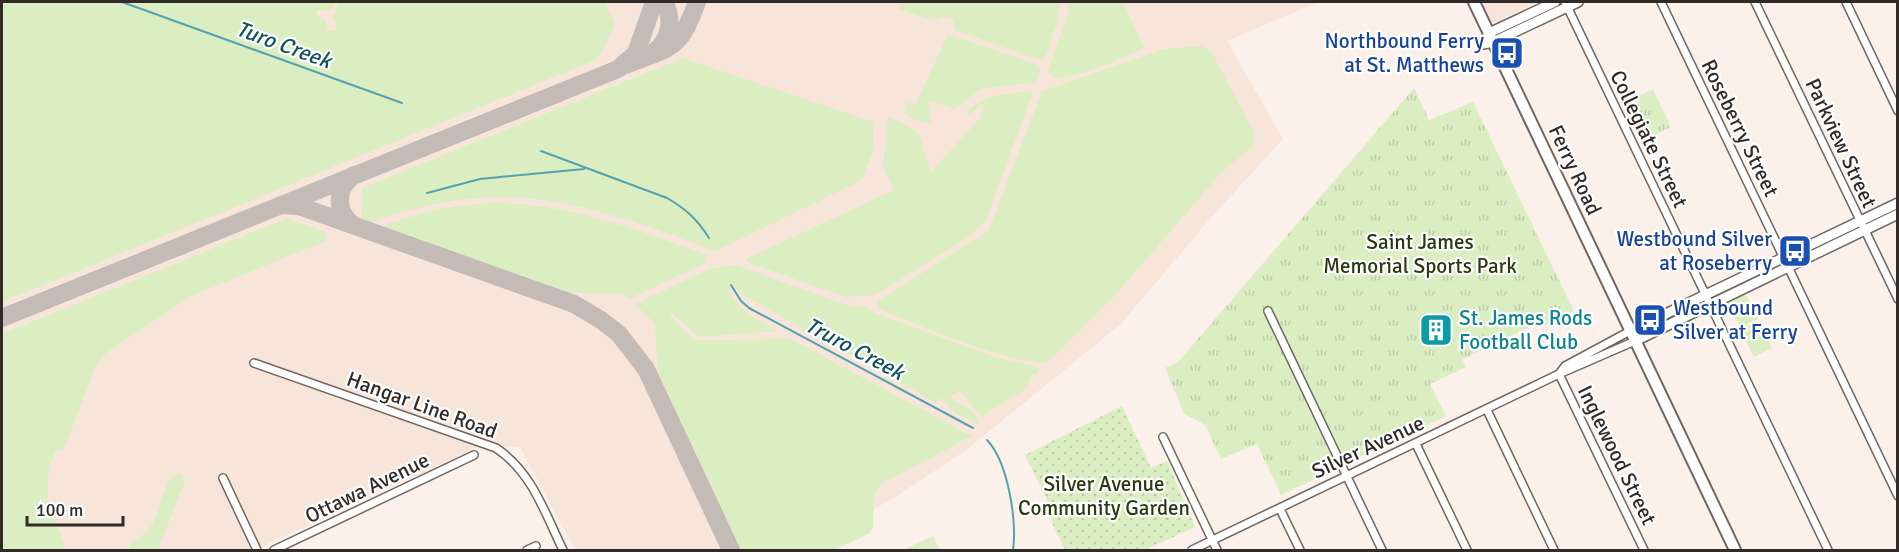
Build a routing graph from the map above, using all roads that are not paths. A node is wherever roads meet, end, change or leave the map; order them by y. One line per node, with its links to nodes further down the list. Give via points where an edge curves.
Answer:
1 (1474, 2): 8 (main road, Ferry Road)
2 (1555, 2): 8 (street)
3 (1578, 2): 7 (street)
4 (1661, 2): 13 (street, Roseberry Street)
5 (1755, 2): 12 (street, Parkview Street)
6 (1846, 2): 9 (street)
7 (1566, 4): 8 (street); 15 (street, Collegiate Street)
8 (1491, 38): 17 (main road, Ferry Road)
9 (1898, 111)
10 (1898, 203): 12 (street, Silver Avenue)
11 (1898, 214): 12 (street, Silver Avenue)
12 (1862, 225): 13 (street, Silver Avenue); 14 (street, Parkview Street)
13 (1786, 262): 15 (street, Silver Avenue); 26 (street, Roseberry Street)
14 (1898, 299)
15 (1708, 300): 17 (street, Silver Avenue); 42 (street, Collegiate Street)
16 (1268, 311): 24 (street)
17 (1632, 336): 19 (street, Silver Avenue); 41 (main road, Ferry Road)
18 (254, 363): 33 (street, Hangar Line Road, via 496,448 515,462 528,479)
19 (1559, 374): 20 (street, Silver Avenue); 40 (street, Inglewood Street)
20 (1487, 410): 22 (street, Silver Avenue); 39 (street)
21 (1163, 437): 28 (street)
22 (1416, 444): 24 (street, Silver Avenue); 38 (street)
23 (474, 455): 31 (street, Ottawa Avenue)
24 (1347, 477): 27 (street, Silver Avenue); 37 (street)
25 (223, 478): 30 (street)
26 (1898, 496)
27 (1280, 509): 28 (street, Silver Avenue); 36 (street)
28 (1212, 541): 34 (street, Silver Avenue); 35 (street)
29 (536, 546): 32 (street)
30 (257, 550)
31 (274, 550)
32 (527, 550)
33 (563, 550)
34 (1192, 550)
35 (1217, 550)
36 (1300, 550)
37 (1382, 550)
38 (1467, 550)
39 (1554, 550)
40 (1644, 550)
41 (1735, 550)
42 (1828, 550)

